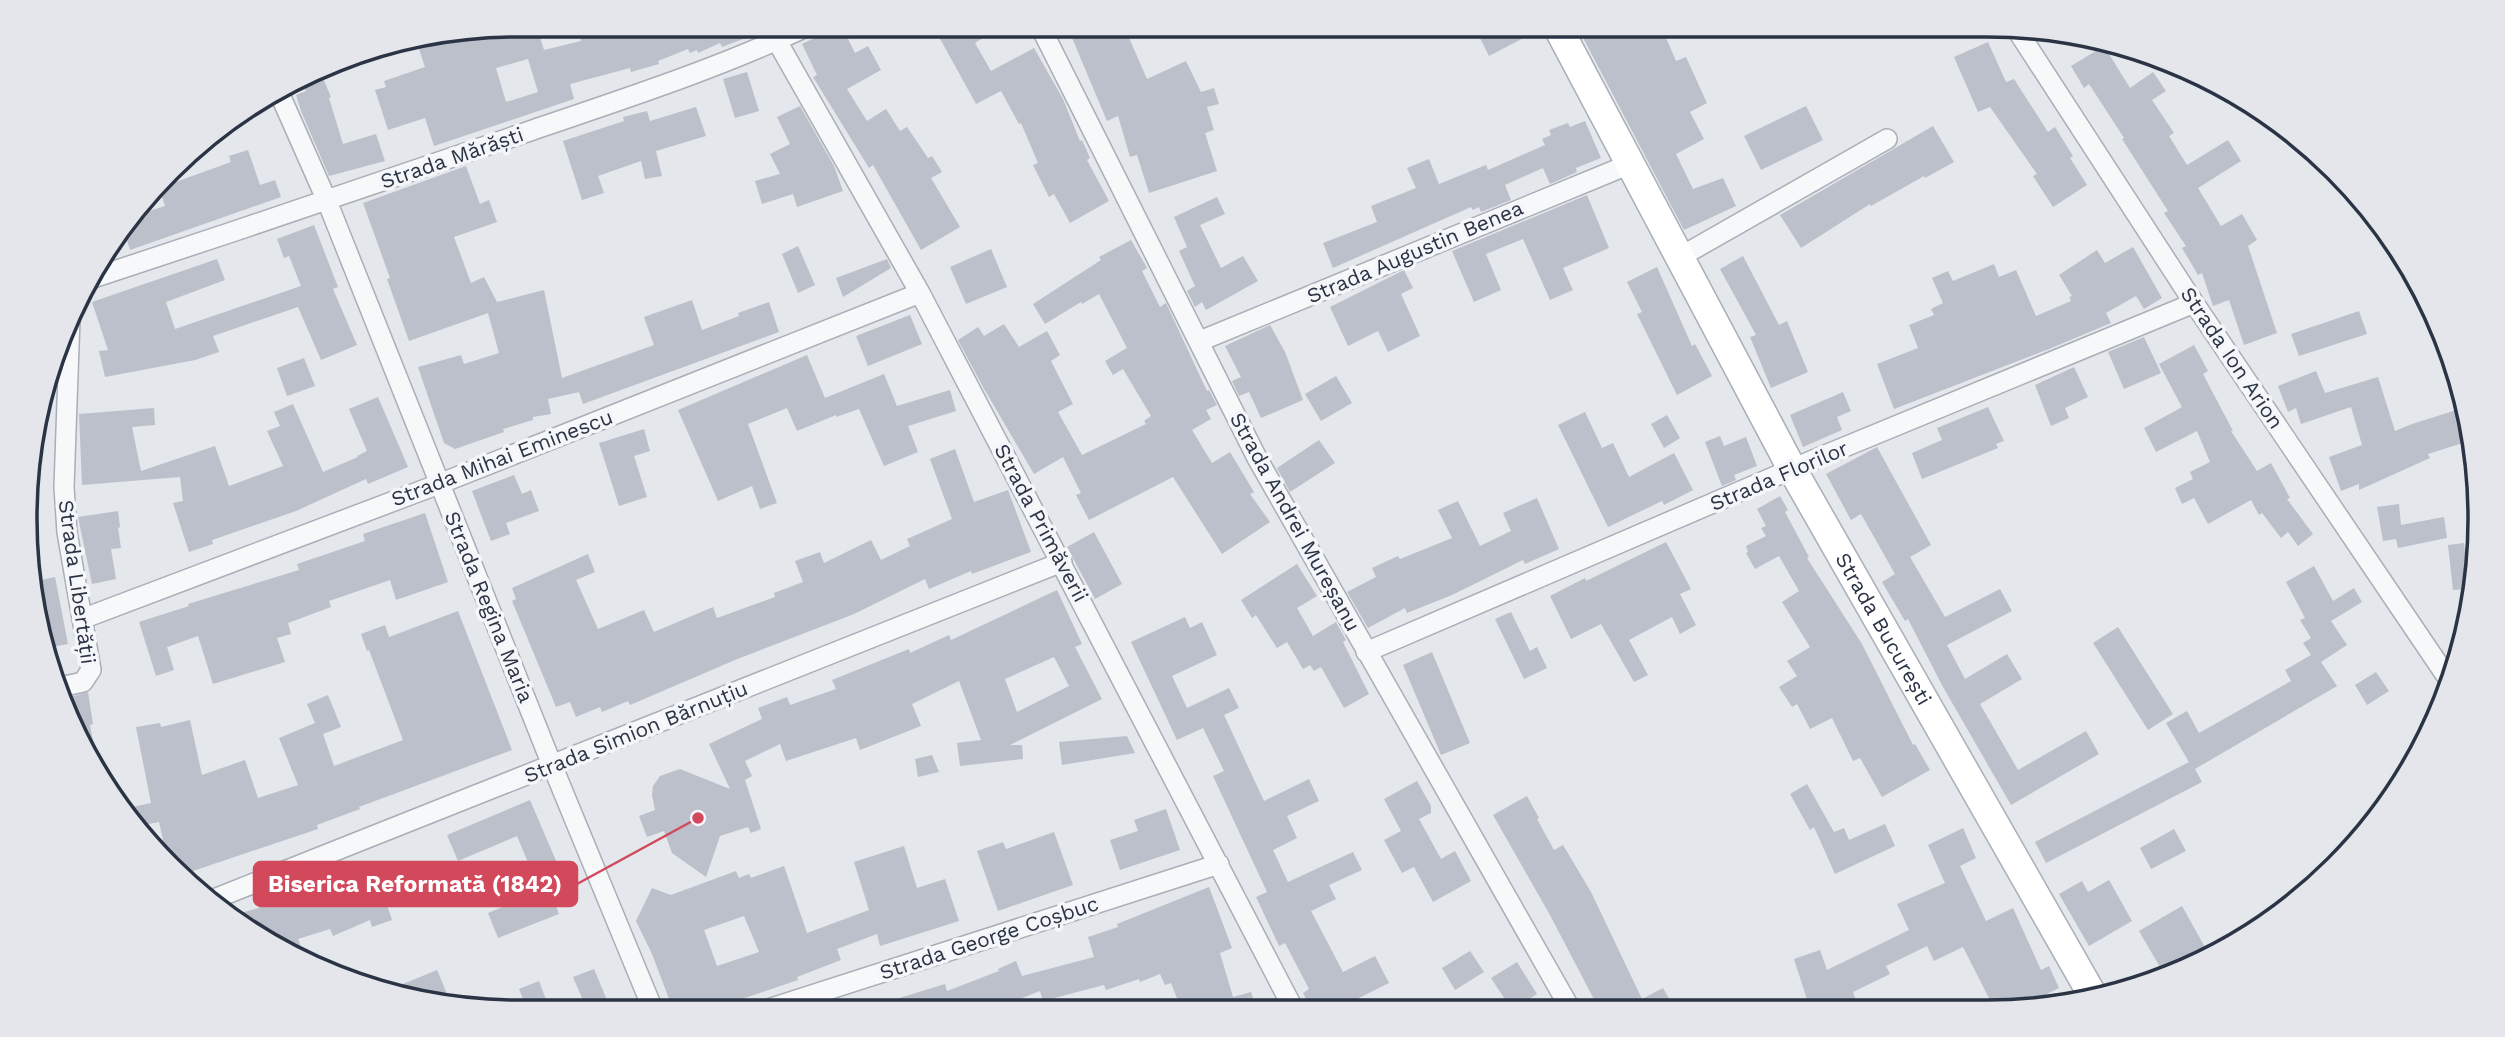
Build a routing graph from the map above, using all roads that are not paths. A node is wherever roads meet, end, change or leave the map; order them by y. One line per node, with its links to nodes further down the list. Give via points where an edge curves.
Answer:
1 (785, 37): 5 (street, Strada Mărăști)
2 (1046, 37): 14 (street, Strada Andrei Mureșanu)
3 (1563, 37): 8 (main road, Strada București)
4 (2022, 38): 13 (street, Strada Ion Arion)
5 (777, 41): 9 (street, Strada Mărăști); 12 (street, Strada Primăverii)
6 (282, 99): 9 (street, Strada Regina Maria)
7 (1887, 139): 10 (street)
8 (1630, 164): 10 (main road, Strada București); 14 (street, Strada Augustin Benea)
9 (327, 201): 11 (street, Strada Mărăști); 17 (street, Strada Regina Maria)
10 (1680, 257): 16 (main road, Strada București)
11 (103, 275)
12 (920, 293): 17 (street, Strada Mihai Eminescu); 18 (street, Strada Primăverii)
13 (2194, 303): 16 (street, Strada Florilor); 21 (street, Strada Ion Arion)
14 (1200, 341): 20 (street, Strada Andrei Mureșanu, via 1257,458)
15 (69, 345): 19 (street, Strada Libertății, via 66,532)
16 (1792, 470): 20 (street, Strada Florilor); 26 (main road, Strada București)
17 (439, 484): 19 (street, Strada Mihai Eminescu); 23 (street, Strada Regina Maria)
18 (1062, 562): 23 (street, Strada Simion Bărnuțiu); 24 (street, Strada Primăverii)
19 (82, 619): 22 (street, Strada Libertății, via 91,670 88,677)
20 (1366, 652): 30 (street, Strada Andrei Mureșanu)
21 (2443, 672)
22 (67, 686)
23 (552, 765): 25 (street, Strada Simion Bărnuțiu); 27 (street, Strada Regina Maria)
24 (1219, 864): 28 (street, Strada George Coșbuc); 29 (street, Strada Primăverii)
25 (220, 897)
26 (2089, 989)
27 (649, 1000)
28 (796, 1000)
29 (1289, 1000)
30 (1565, 1000)

